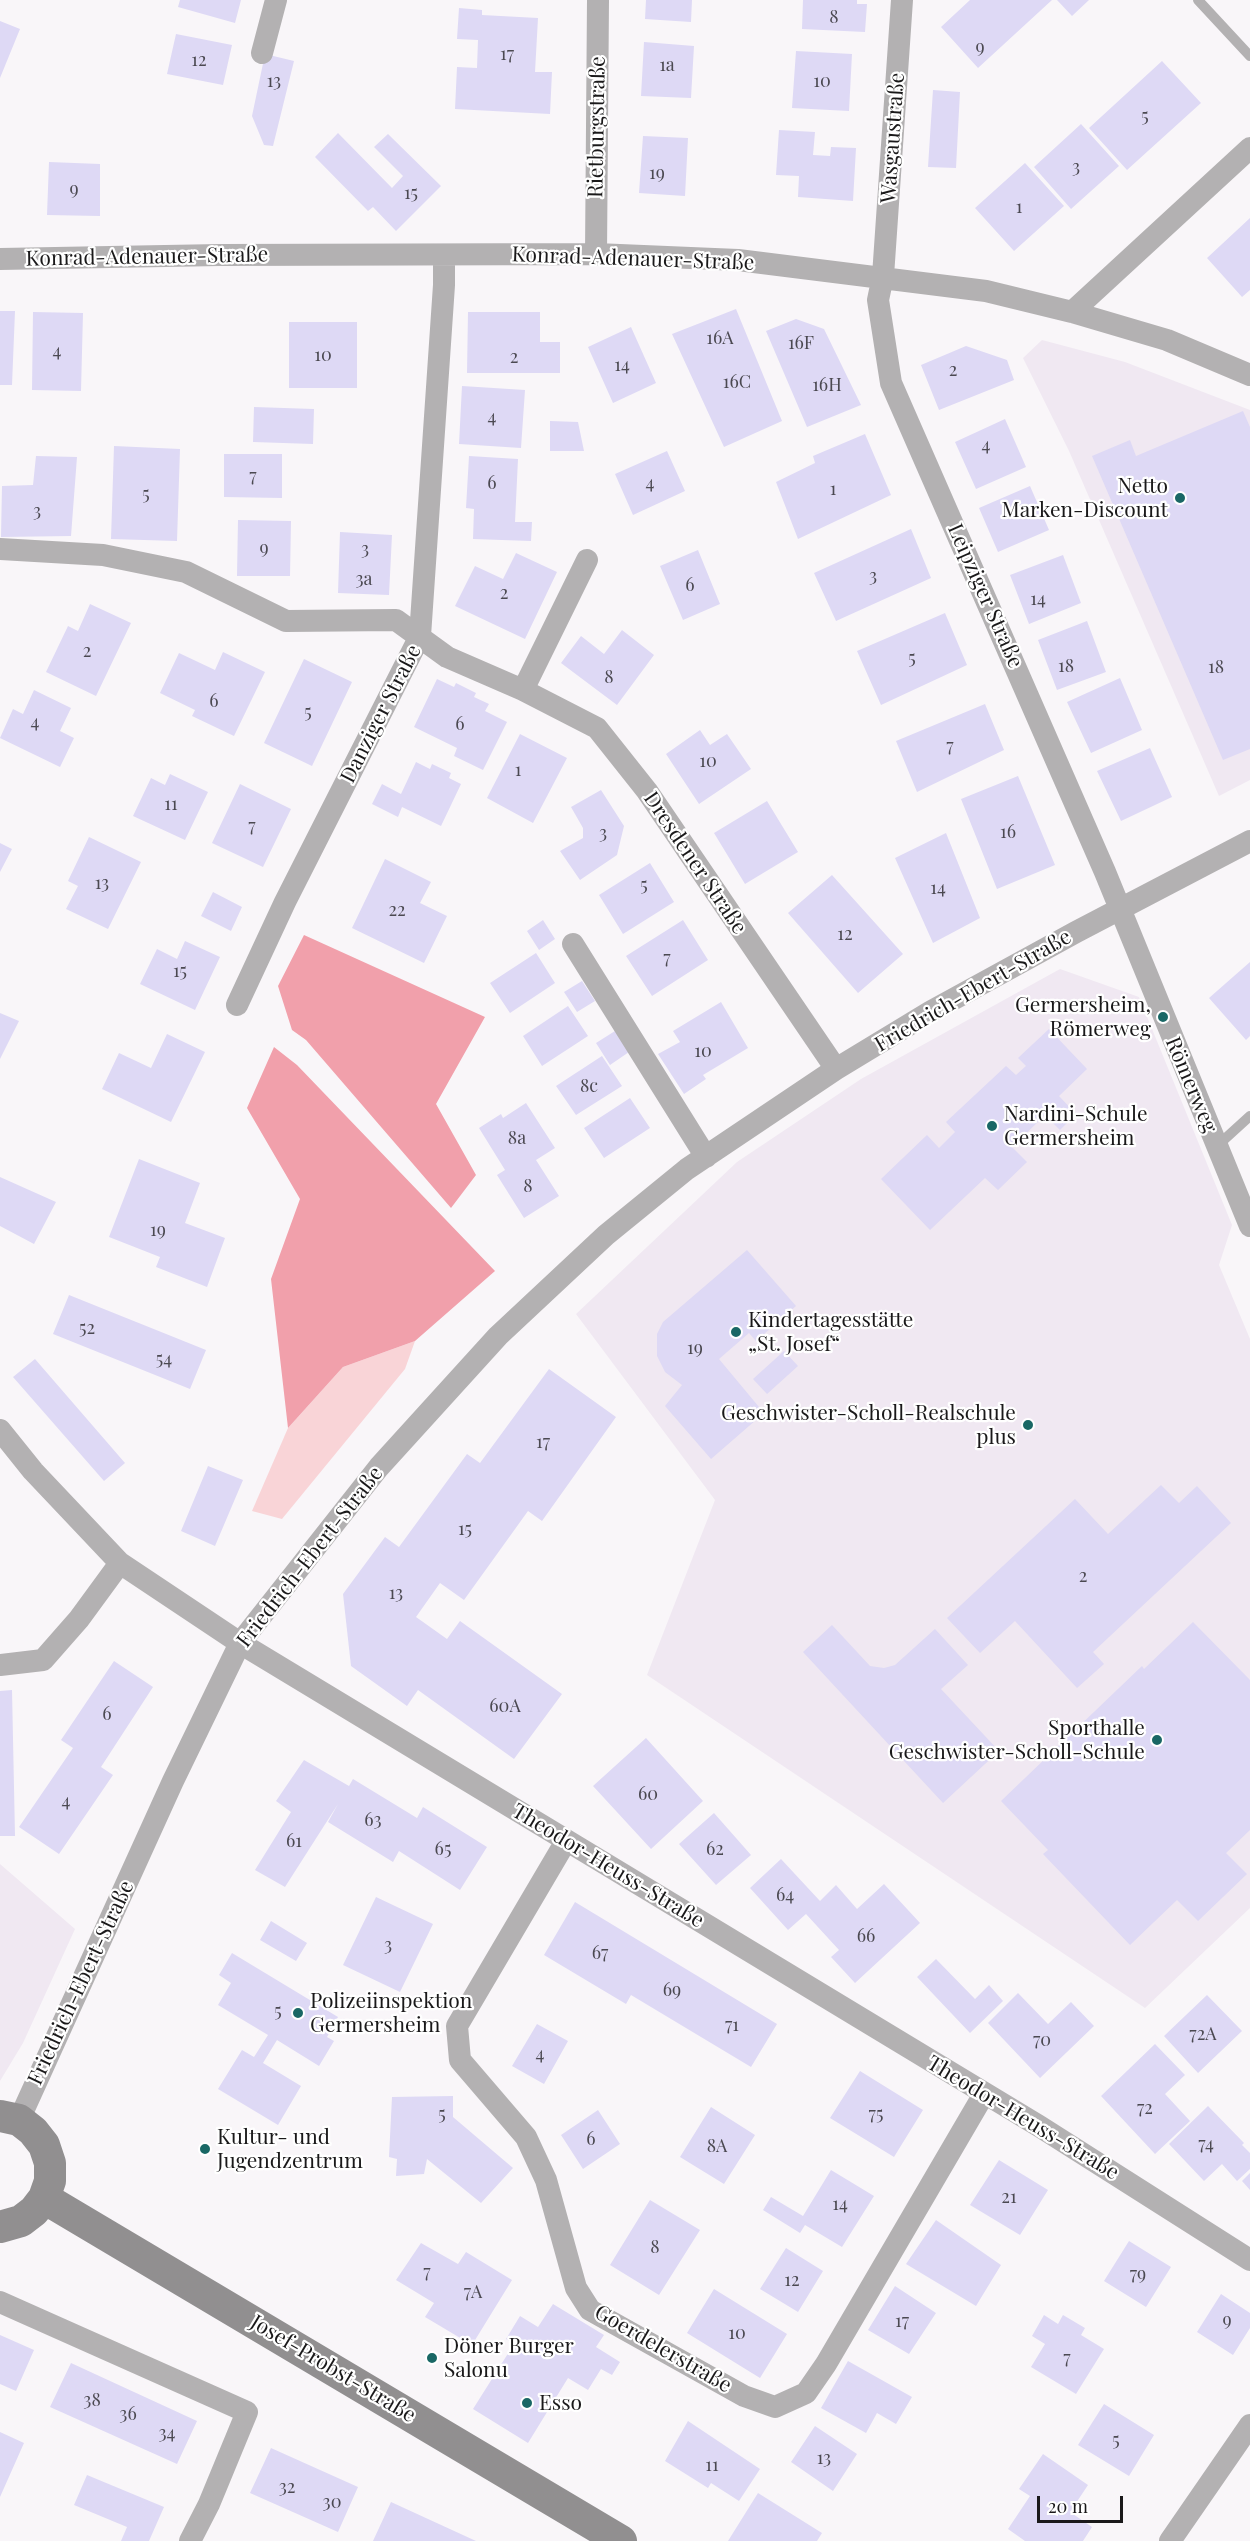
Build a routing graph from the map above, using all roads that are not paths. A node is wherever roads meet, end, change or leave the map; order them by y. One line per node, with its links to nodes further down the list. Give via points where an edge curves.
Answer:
1 (276, 0): 5 (street)
2 (598, 0): 8 (street, Rietburgstraße)
3 (902, 0): 11 (street, Wasgaustraße)
4 (1198, 0): 6 (lane)
5 (262, 53)
6 (1250, 56)
7 (1250, 148): 12 (street)
8 (596, 254): 9 (street, Konrad-Adenauer-Straße); 11 (street, Konrad-Adenauer-Straße, via 738,260)
9 (444, 256): 10 (street, Konrad-Adenauer-Straße); 16 (street, Danziger Straße)
10 (0, 259)
11 (883, 276): 12 (street, Konrad-Adenauer-Straße, via 986,291); 19 (street, Leipziger Straße, via 878,300 891,383)
12 (1072, 312): 13 (street, Konrad-Adenauer-Straße, via 1167,340)
13 (1250, 375)
14 (0, 549): 16 (street, Dresdener Straße, via 103,555 134,561 186,572 286,621 396,620)
15 (587, 560): 17 (street)
16 (420, 636): 17 (street, Dresdener Straße, via 447,657); 21 (street, Danziger Straße)
17 (523, 690): 22 (street, Dresdener Straße, via 597,728 647,792)
18 (1250, 841): 19 (street, Friedrich-Ebert-Straße)
19 (1120, 909): 22 (street, Friedrich-Ebert-Straße, via 930,1012); 24 (street, Römerweg)
20 (573, 944): 25 (street)
21 (237, 1005)
22 (836, 1069): 25 (street, Friedrich-Ebert-Straße)
23 (1250, 1116): 24 (lane)
24 (1217, 1146): 26 (street, Römerweg)
25 (706, 1157): 29 (street, Friedrich-Ebert-Straße, via 606,1236 498,1336 379,1467)
26 (1250, 1226)
27 (3, 1439): 28 (street, Theodor-Heuss-Straße)
28 (120, 1563): 29 (street, Theodor-Heuss-Straße); 30 (street, via 80,1619 43,1660)
29 (240, 1643): 31 (street, Theodor-Heuss-Straße); 33 (street, Friedrich-Ebert-Straße)
30 (0, 1665)
31 (566, 1841): 32 (street, Theodor-Heuss-Straße); 32 (street, Goerdelerstraße, via 457,2026 460,2060 526,2137 546,2180 576,2288 591,2310 774,2408 806,2393)
32 (984, 2094): 36 (street, Theodor-Heuss-Straße)
33 (9, 2118): 34 (main road, via 33,2131 44,2145 50,2181)
34 (44, 2198): 35 (main road, via 21,2222); 40 (main road, Josef-Probst-Straße)
35 (0, 2227)
36 (1250, 2260)
37 (0, 2302): 39 (street, via 247,2412)
38 (1250, 2425): 41 (street)
39 (190, 2541)
40 (621, 2541)
41 (1170, 2541)

